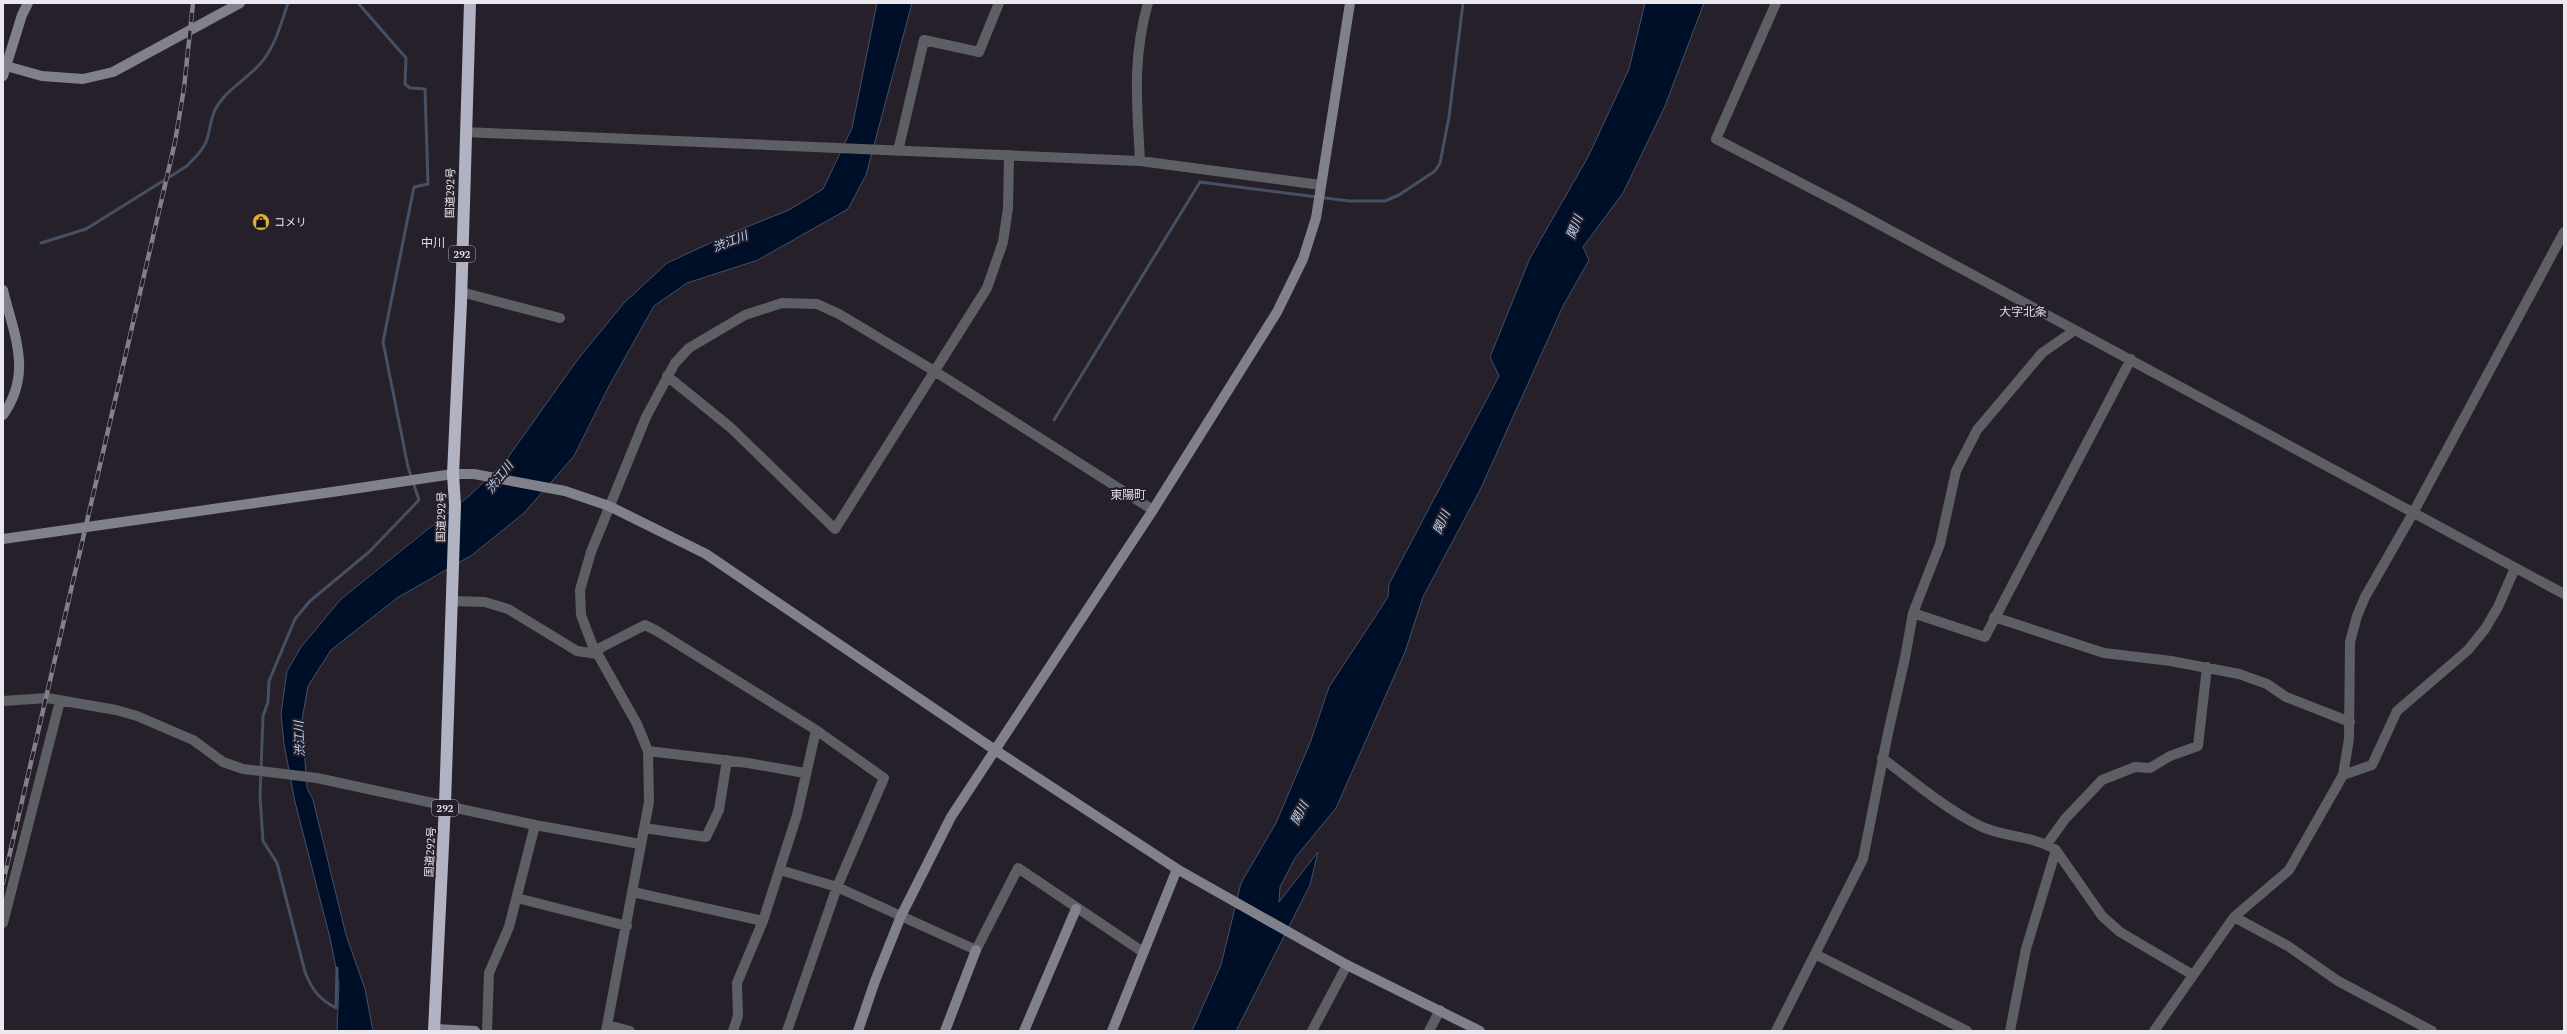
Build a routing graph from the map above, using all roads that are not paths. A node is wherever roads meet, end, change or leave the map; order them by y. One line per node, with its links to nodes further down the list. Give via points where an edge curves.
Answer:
1 (28, 3): 8 (street)
2 (240, 3): 8 (street, via 113,72 83,79)
3 (470, 3): 9 (highway, 国道292号 / 292)
4 (999, 3): 10 (street, via 979,52 924,40)
5 (1148, 3): 12 (street, via 1138,40 1135,73)
6 (1350, 3): 13 (street)
7 (1776, 3): 18 (street, via 1716,139)
8 (4, 71)
9 (465, 132): 10 (street); 16 (highway, 国道292号 / 292)
10 (898, 151): 11 (street)
11 (1009, 155): 12 (street); 20 (street, via 1008,208 1003,242 987,288)
12 (1140, 161): 13 (street)
13 (1321, 185): 25 (street, via 1316,218 1303,259 1277,312)
14 (2564, 232): 26 (street)
15 (3, 290): 22 (street, via 20,371 17,391)
16 (461, 292): 17 (street); 23 (highway, 国道292号 / 292)
17 (560, 318)
18 (2075, 330): 19 (street); 31 (street, via 2042,353 1978,430 1956,471 1940,544)
19 (2131, 359): 26 (street); 32 (street)
20 (936, 372): 21 (street, via 839,314 817,304 804,302 782,303 745,315 719,329 690,348 675,363); 21 (street, via 835,529 730,427); 25 (street)
21 (667, 376): 24 (street, via 646,417)
22 (3, 415)
23 (453, 474): 24 (street, via 474,474 565,491); 27 (street, bridge); 30 (highway, 国道292号 / 292, via 455,505)
24 (609, 506): 33 (street, via 580,590 581,614); 39 (street, via 706,554)
25 (1153, 510): 39 (street)
26 (2413, 513): 28 (street); 37 (street, via 2365,597 2357,616 2350,642)
27 (3, 539)
28 (2515, 568): 29 (street); 44 (street, via 2498,608 2468,650 2397,711 2372,765)
29 (2564, 594)
30 (451, 601): 33 (street, via 486,602 508,609 577,651); 45 (highway, 国道292号 / 292)
31 (1913, 613): 32 (street, via 1985,637); 41 (street)
32 (1994, 617): 34 (street, via 2104,653)
33 (597, 654): 38 (street, via 600,648 645,626); 40 (street, via 637,724)
34 (2207, 667): 37 (street, via 2267,684 2286,697); 49 (street, via 2198,746 2170,756 2150,768 2135,766 2102,780 2065,819)
35 (3, 701): 36 (street, via 47,698)
36 (60, 701): 45 (street, via 89,704 138,716 193,740 222,762 242,769 317,778); 60 (street)
37 (2350, 722): 44 (street)
38 (816, 730): 43 (street); 53 (street, via 884,778)
39 (995, 750): 52 (street); 57 (street, via 951,817)
40 (648, 751): 42 (street); 47 (street, via 649,802)
41 (1882, 758): 49 (street, via 1945,805 1978,825 1998,833); 64 (street, via 1863,859)
42 (727, 760): 43 (street); 47 (street, via 719,810 706,837)
43 (805, 773): 51 (street, via 797,815)
44 (2343, 775): 58 (street, via 2289,870)
45 (445, 804): 46 (street); 69 (highway, 国道292号 / 292)
46 (535, 825): 48 (street); 55 (street)
47 (644, 828): 48 (street)
48 (640, 844): 54 (street)
49 (2046, 844): 50 (street)
50 (2056, 850): 66 (street, via 2102,916 2120,932); 84 (street, via 2026,949)
51 (780, 870): 53 (street); 59 (street)
52 (1181, 872): 63 (street); 65 (street)
53 (837, 887): 57 (street); 74 (street)
54 (633, 892): 59 (street); 61 (street)
55 (516, 898): 61 (street); 71 (street, via 509,927 489,972)
56 (1076, 909): 62 (street, via 1018,868); 63 (street); 77 (street)
57 (901, 916): 62 (street); 75 (street)
58 (2234, 917): 66 (street); 86 (street, via 2288,946 2338,981)
59 (763, 921): 73 (street, via 737,983 738,1016)
60 (3, 923)
61 (627, 926): 68 (street)
62 (976, 950): 76 (street)
63 (1143, 952): 78 (street)
64 (1815, 954): 82 (street); 83 (street)
65 (1346, 965): 67 (street); 79 (street)
66 (2193, 975): 85 (street)
67 (1440, 1010): 80 (street); 81 (street)
68 (607, 1028): 72 (street)
69 (434, 1030): 70 (street)
70 (475, 1031)
71 (487, 1031)
72 (630, 1031)
73 (732, 1031)
74 (787, 1031)
75 (858, 1031)
76 (945, 1031)
77 (1024, 1031)
78 (1112, 1031)
79 (1312, 1031)
80 (1429, 1031)
81 (1480, 1031)
82 (1776, 1031)
83 (1967, 1031)
84 (2010, 1031)
85 (2154, 1031)
86 (2432, 1031)

